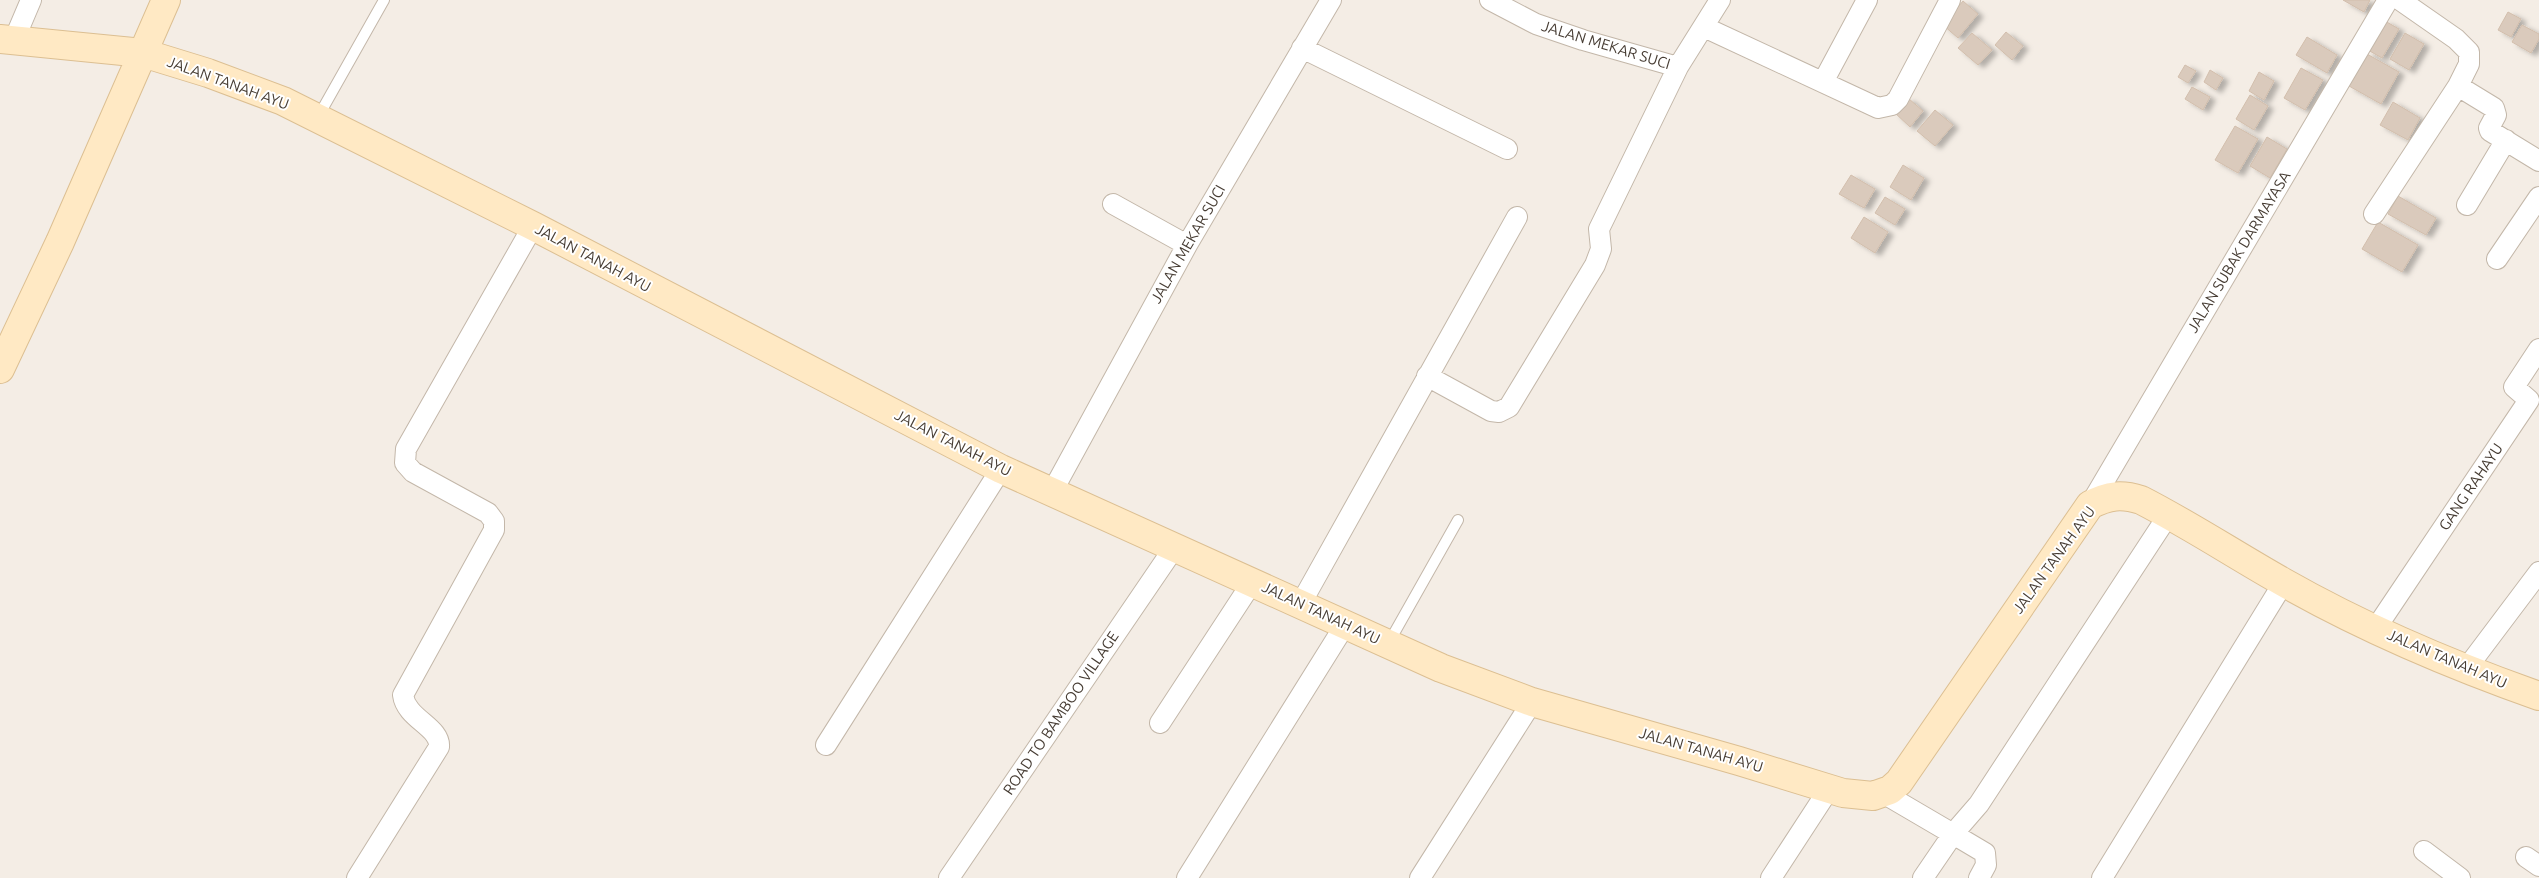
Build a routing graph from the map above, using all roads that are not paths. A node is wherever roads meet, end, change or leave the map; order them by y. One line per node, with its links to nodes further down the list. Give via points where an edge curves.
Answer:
1 (31, 0): 12 (street)
2 (166, 0): 14 (street)
3 (384, 0): 18 (lane)
4 (1331, 0): 13 (street, JALAN MEKAR SUCI)
5 (1490, 0): 15 (street, JALAN MEKAR SUCI, via 1536,24)
6 (1720, 0): 11 (street, JALAN MEKAR SUCI)
7 (1867, 0): 16 (street)
8 (1950, 0): 16 (street, via 1892,105 1878,108)
9 (2388, 0): 35 (street, JALAN SUBAK DARMAYASA)
10 (2400, 0): 17 (street, via 2456,39 2469,52 2469,64)
11 (1704, 27): 15 (street, JALAN MEKAR SUCI); 16 (street)
12 (7, 40): 14 (street, JALAN TANAH AYU)
13 (1302, 48): 20 (street); 28 (street, JALAN MEKAR SUCI)
14 (143, 53): 18 (street, JALAN TANAH AYU, via 248,87); 31 (street)
15 (1678, 67): 32 (street, via 1599,229 1601,249 1595,266 1508,407 1499,412 1491,411)
16 (1822, 82)
17 (2458, 86): 19 (street, via 2494,108 2496,115 2490,131); 25 (street)
18 (317, 118): 27 (street, JALAN TANAH AYU)
19 (2506, 140): 21 (street); 24 (street)
20 (1507, 150)
21 (2539, 161)
22 (2539, 197): 29 (street)
23 (1113, 204): 28 (street)
24 (2467, 205)
25 (2374, 214)
26 (1517, 217): 32 (street)
27 (533, 226): 33 (street, JALAN TANAH AYU); 55 (street, via 406,449 405,463 413,472 488,513 494,521 494,530 402,695 405,706 437,736 439,747)
28 (1187, 245): 34 (street, JALAN MEKAR SUCI)
29 (2497, 259)
30 (2539, 349): 44 (street, GANG RAHAYU, via 2514,387 2529,400)
31 (0, 369)
32 (1428, 376): 42 (street)
33 (1001, 469): 34 (street, JALAN TANAH AYU); 50 (street)
34 (1052, 492): 38 (street, JALAN TANAH AYU)
35 (2090, 505): 36 (street, JALAN TANAH AYU, via 2110,496 2127,495); 52 (street, JALAN TANAH AYU, via 1910,767 1899,782)
36 (2169, 514): 41 (street, JALAN TANAH AYU); 53 (street, via 1979,804)
37 (1458, 520): 45 (lane)
38 (1174, 548): 40 (street, JALAN TANAH AYU); 56 (street, ROAD TO BAMBOO VILLAGE)
39 (2539, 572): 46 (street)
40 (1253, 581): 42 (street, JALAN TANAH AYU); 49 (street)
41 (2284, 582): 44 (street, JALAN TANAH AYU); 62 (street)
42 (1300, 604): 43 (street, JALAN TANAH AYU)
43 (1345, 625): 45 (street, JALAN TANAH AYU); 57 (street)
44 (2376, 628): 46 (street, JALAN TANAH AYU)
45 (1388, 644): 48 (street, JALAN TANAH AYU)
46 (2466, 670): 47 (street, JALAN TANAH AYU)
47 (2539, 696)
48 (1532, 702): 51 (street, JALAN TANAH AYU); 58 (street)
49 (1160, 723)
50 (826, 746)
51 (1829, 789): 52 (street, JALAN TANAH AYU, via 1860,796); 59 (street)
52 (1883, 793): 53 (street)
53 (1953, 834): 60 (street); 61 (street, via 1985,853 1986,865)
54 (2424, 851): 63 (street)
55 (357, 878)
56 (949, 878)
57 (1187, 878)
58 (1420, 878)
59 (1771, 878)
60 (1924, 878)
61 (1978, 878)
62 (2102, 878)
63 (2460, 878)

